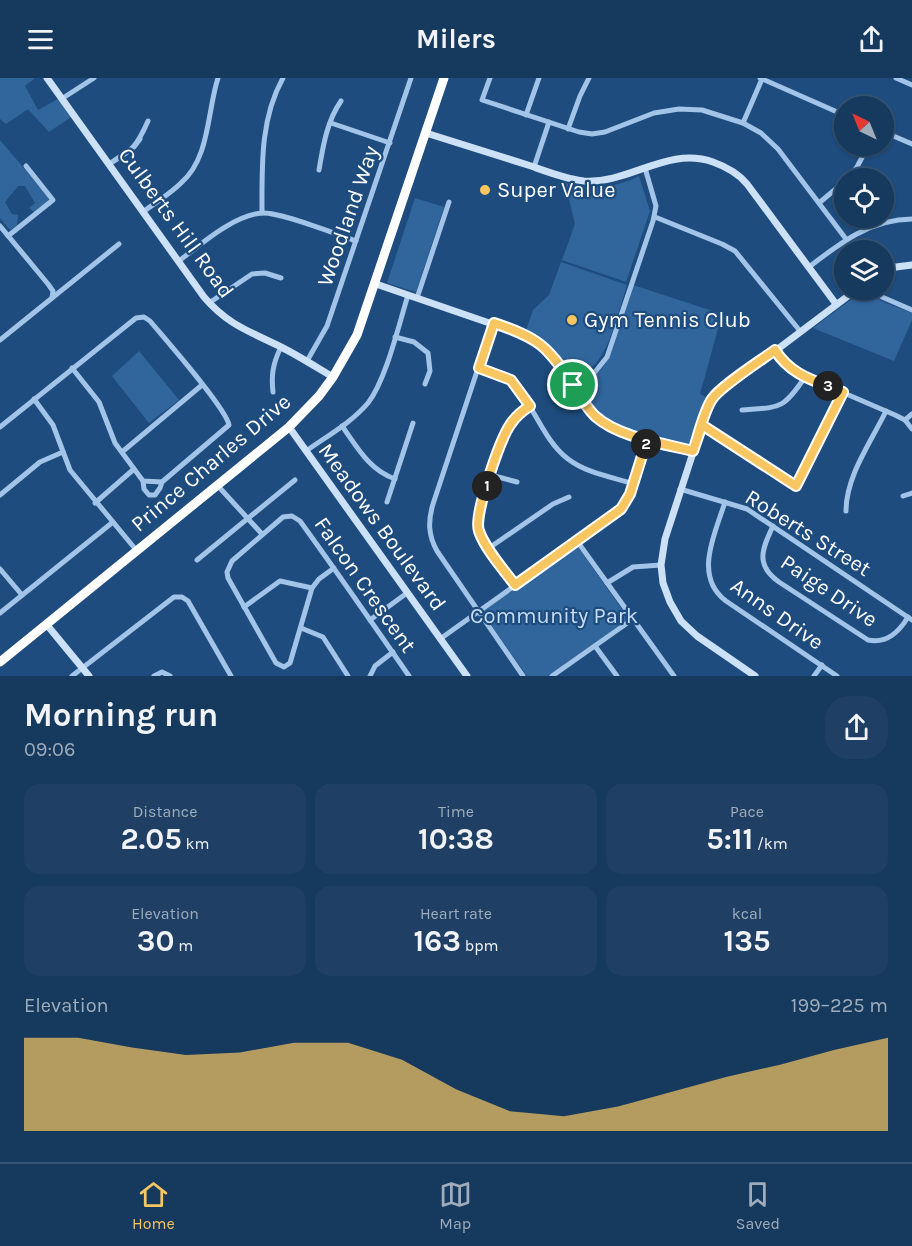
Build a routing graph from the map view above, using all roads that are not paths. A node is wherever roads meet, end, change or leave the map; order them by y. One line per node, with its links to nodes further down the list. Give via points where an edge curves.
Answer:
1 (47, 78): 13 (street, Culberts Hill Road)
2 (94, 78): 13 (street)
3 (218, 78): 34 (street, via 201,152 193,168 183,182)
4 (283, 78): 35 (street, via 264,137)
5 (411, 78): 24 (street, Woodland Way)
6 (443, 78): 22 (highway, Prince Charles Drive)
7 (490, 78): 16 (street, via 482,100)
8 (539, 78): 16 (street)
9 (590, 78): 21 (street)
10 (896, 78): 12 (street)
11 (761, 79): 15 (street); 20 (street)
12 (912, 85)
13 (63, 98): 26 (street, Culberts Hill Road)
14 (341, 101): 18 (street)
15 (834, 112)
16 (526, 115): 19 (street)
17 (148, 121): 26 (street, via 134,147)
18 (331, 123): 24 (street); 30 (street)
19 (549, 123): 21 (street); 28 (street)
20 (743, 123): 21 (street, via 702,110 679,109 654,113 598,134); 33 (street, via 778,149)
21 (568, 129)
22 (426, 133): 28 (street); 48 (highway, Prince Charles Drive)
23 (894, 136): 25 (street)
24 (390, 143): 41 (street, Woodland Way)
25 (912, 144)
26 (109, 164): 34 (street, Culberts Hill Road)
27 (26, 166): 39 (street, via 53,200)
28 (534, 167): 29 (street, via 587,181)
29 (645, 168): 36 (street, via 656,203); 45 (street, via 689,157 712,161 734,171)
30 (319, 170)
31 (834, 190): 33 (street)
32 (449, 201): 51 (street)
33 (819, 203): 40 (street)
34 (143, 212): 43 (street, Culberts Hill Road)
35 (262, 213): 41 (street); 43 (street, via 233,222)
36 (655, 217): 58 (street, via 735,251); 70 (street, via 607,357 595,372)
37 (912, 219): 40 (street, via 880,224)
38 (0, 226): 39 (street)
39 (8, 236): 50 (street, via 53,291)
40 (846, 239): 45 (street)
41 (356, 241): 63 (street, Woodland Way, via 327,326)
42 (119, 244): 50 (street)
43 (178, 261): 54 (street, Culberts Hill Road)
44 (912, 265): 46 (street)
45 (809, 267): 55 (street)
46 (894, 268)
47 (281, 278): 54 (street, via 252,274)
48 (376, 284): 49 (street); 66 (highway, Prince Charles Drive, via 357,335)
49 (408, 295): 51 (street); 59 (street)
50 (52, 298): 60 (street)
51 (417, 298): 57 (street)
52 (842, 300): 55 (street)
53 (889, 300): 56 (street)
54 (209, 303): 61 (street, Culberts Hill Road, via 230,323)
55 (836, 304): 58 (street)
56 (912, 310)
57 (494, 323): 65 (street); 70 (street, via 542,344)
58 (800, 331): 62 (street)
59 (395, 337): 68 (street, via 414,342 428,353 430,371); 83 (street, via 374,393)
60 (0, 340)
61 (281, 347): 63 (street, Culberts Hill Road); 71 (street, via 271,376)
62 (775, 350): 67 (street, via 785,365); 82 (street, via 716,394)
63 (306, 361): 66 (street, Culberts Hill Road)
64 (72, 368): 69 (street, via 136,318 144,317); 73 (street); 91 (street, via 99,402)
65 (479, 368): 74 (street, via 511,380); 127 (street, via 429,520 435,547)
66 (333, 377): 85 (highway, Prince Charles Drive)
67 (805, 377): 72 (street); 75 (street, via 783,404)
68 (424, 384)
69 (202, 385): 91 (street); 97 (street, via 230,425)
70 (573, 385): 87 (street, via 599,419)
71 (273, 392)
72 (843, 392): 76 (street); 82 (street, via 796,486)
73 (34, 399): 80 (street); 90 (street, via 53,425)
74 (530, 406): 93 (street, via 508,428); 99 (street, via 569,460)
75 (742, 410)
76 (886, 411): 79 (street); 109 (street, via 854,475)
77 (912, 414): 79 (street)
78 (0, 415): 80 (street)
79 (905, 420): 86 (street)
80 (6, 422): 84 (street)
81 (413, 423): 94 (street)
82 (702, 425): 89 (street)
83 (342, 426): 88 (street); 94 (street, via 371,465)
84 (0, 427)
85 (289, 428): 88 (street, Meadows Boulevard); 100 (highway, Prince Charles Drive)
86 (912, 429)
87 (647, 440): 89 (street); 99 (street)
88 (306, 451): 124 (street, Meadows Boulevard)
89 (693, 451): 101 (street)
90 (63, 452): 103 (street, via 40,462); 106 (street, via 70,470)
91 (122, 452): 92 (street)
92 (134, 469): 96 (street); 106 (street)
93 (491, 475): 98 (street); 115 (street, via 477,523)
94 (395, 479): 107 (street)
95 (295, 480): 110 (street)
96 (144, 482): 97 (street); 97 (street, via 144,489 152,495)
97 (162, 482)
98 (517, 482)
99 (634, 484): 114 (street, via 621,509)
100 (218, 486): 110 (street); 116 (highway, Prince Charles Drive)
101 (680, 489): 108 (street, Roberts Street); 118 (street, via 664,539)
102 (912, 494): 105 (street)
103 (0, 495)
104 (569, 496): 115 (street)
105 (903, 496)
106 (95, 502): 111 (street)
107 (387, 502)
108 (725, 502): 112 (street, Roberts Street, via 747,509); 138 (street, Anns Drive, via 708,562 716,591)
109 (846, 511)
110 (248, 519): 113 (street); 117 (street)
111 (113, 522): 116 (street); 125 (street)
112 (774, 526): 129 (street, Roberts Street); 129 (street, Paige Drive, via 763,551 765,569 808,602 871,641 889,638)
113 (262, 534): 119 (street, Falcon Crescent, via 284,517 296,518); 126 (street, Falcon Crescent, via 232,561 227,572)
114 (577, 541): 121 (street); 122 (street)
115 (489, 549): 122 (street)
116 (137, 551): 132 (highway, Prince Charles Drive)
117 (197, 560)
118 (661, 565): 121 (street, via 633,567); 153 (street, via 666,592 685,625)
119 (334, 568): 123 (street); 131 (street, Falcon Crescent)
120 (0, 569): 125 (street)
121 (607, 583): 130 (street)
122 (515, 585): 127 (street)
123 (312, 588): 126 (street, via 280,581); 133 (street)
124 (407, 593): 131 (street); 134 (street, Meadows Boulevard)
125 (22, 595): 128 (street)
126 (244, 607): 133 (street, via 281,667 290,663)
127 (478, 612): 134 (street); 149 (street)
128 (0, 613)
129 (910, 618)
130 (633, 619): 135 (street); 152 (street)
131 (370, 620): 136 (street, Falcon Crescent)
132 (47, 625): 137 (highway, Prince Charles Drive); 139 (street)
133 (301, 628): 145 (street, via 323,637)
134 (440, 639): 148 (street, Meadows Boulevard)
135 (596, 646): 150 (street); 151 (street)
136 (393, 652): 146 (street, via 375,666); 147 (street, Falcon Crescent)
137 (0, 662)
138 (822, 665): 154 (street); 155 (street, Anns Drive)
139 (82, 668): 140 (street); 141 (street); 144 (street, via 178,596 188,601)
140 (72, 676)
141 (89, 676)
142 (154, 676): 143 (street, via 162,672)
143 (170, 676)
144 (231, 676)
145 (348, 676)
146 (370, 676)
147 (409, 676)
148 (467, 676)
149 (524, 676)
150 (552, 676)
151 (617, 676)
152 (674, 676)
153 (755, 676)
154 (814, 676)
155 (837, 676)

